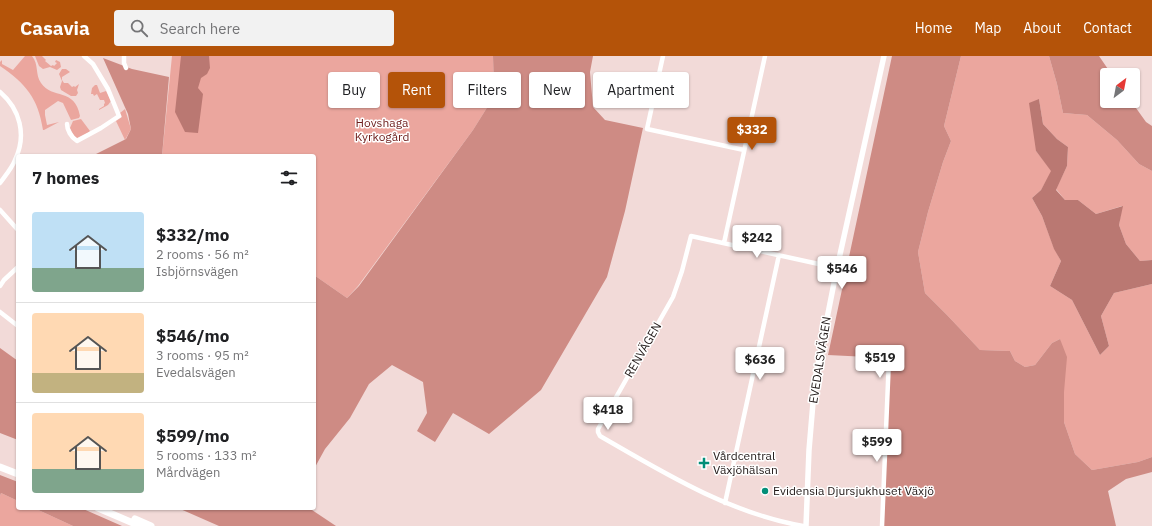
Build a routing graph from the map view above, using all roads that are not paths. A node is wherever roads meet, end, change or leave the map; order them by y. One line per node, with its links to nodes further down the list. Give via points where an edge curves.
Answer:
1 (84, 56): 8 (street, via 93,64 108,89 119,116 77,141 67,129)
2 (124, 56): 6 (street)
3 (663, 56): 9 (street, via 647,129)
4 (765, 56): 9 (street)
5 (884, 56): 19 (street, EVEDALSVÄGEN)
6 (126, 68)
7 (0, 92): 10 (street, via 11,104 20,126)
8 (67, 124)
9 (744, 150): 17 (street)
10 (17, 154)
11 (16, 159): 12 (street)
12 (1, 180)
13 (0, 210): 15 (street)
14 (16, 223): 15 (street)
15 (13, 224): 16 (street)
16 (16, 228)
17 (724, 243): 18 (street, RENVÄGEN); 29 (street, RENVÄGEN, via 691,236 673,297 598,432 600,436 666,474)
18 (779, 255): 19 (street, RENVÄGEN); 29 (street)
19 (838, 268): 35 (street, EVEDALSVÄGEN, via 816,379 809,450)
20 (16, 269): 21 (street)
21 (0, 286)
22 (0, 312): 23 (street)
23 (16, 324)
24 (888, 358): 36 (street)
25 (0, 462): 27 (highway)
26 (0, 467): 28 (highway)
27 (16, 468)
28 (16, 473)
29 (725, 503): 34 (street, RENVÄGEN)
30 (103, 510): 32 (highway)
31 (115, 510): 33 (highway)
32 (140, 526)
33 (151, 526)
34 (803, 526)
35 (806, 526)
36 (882, 526)

